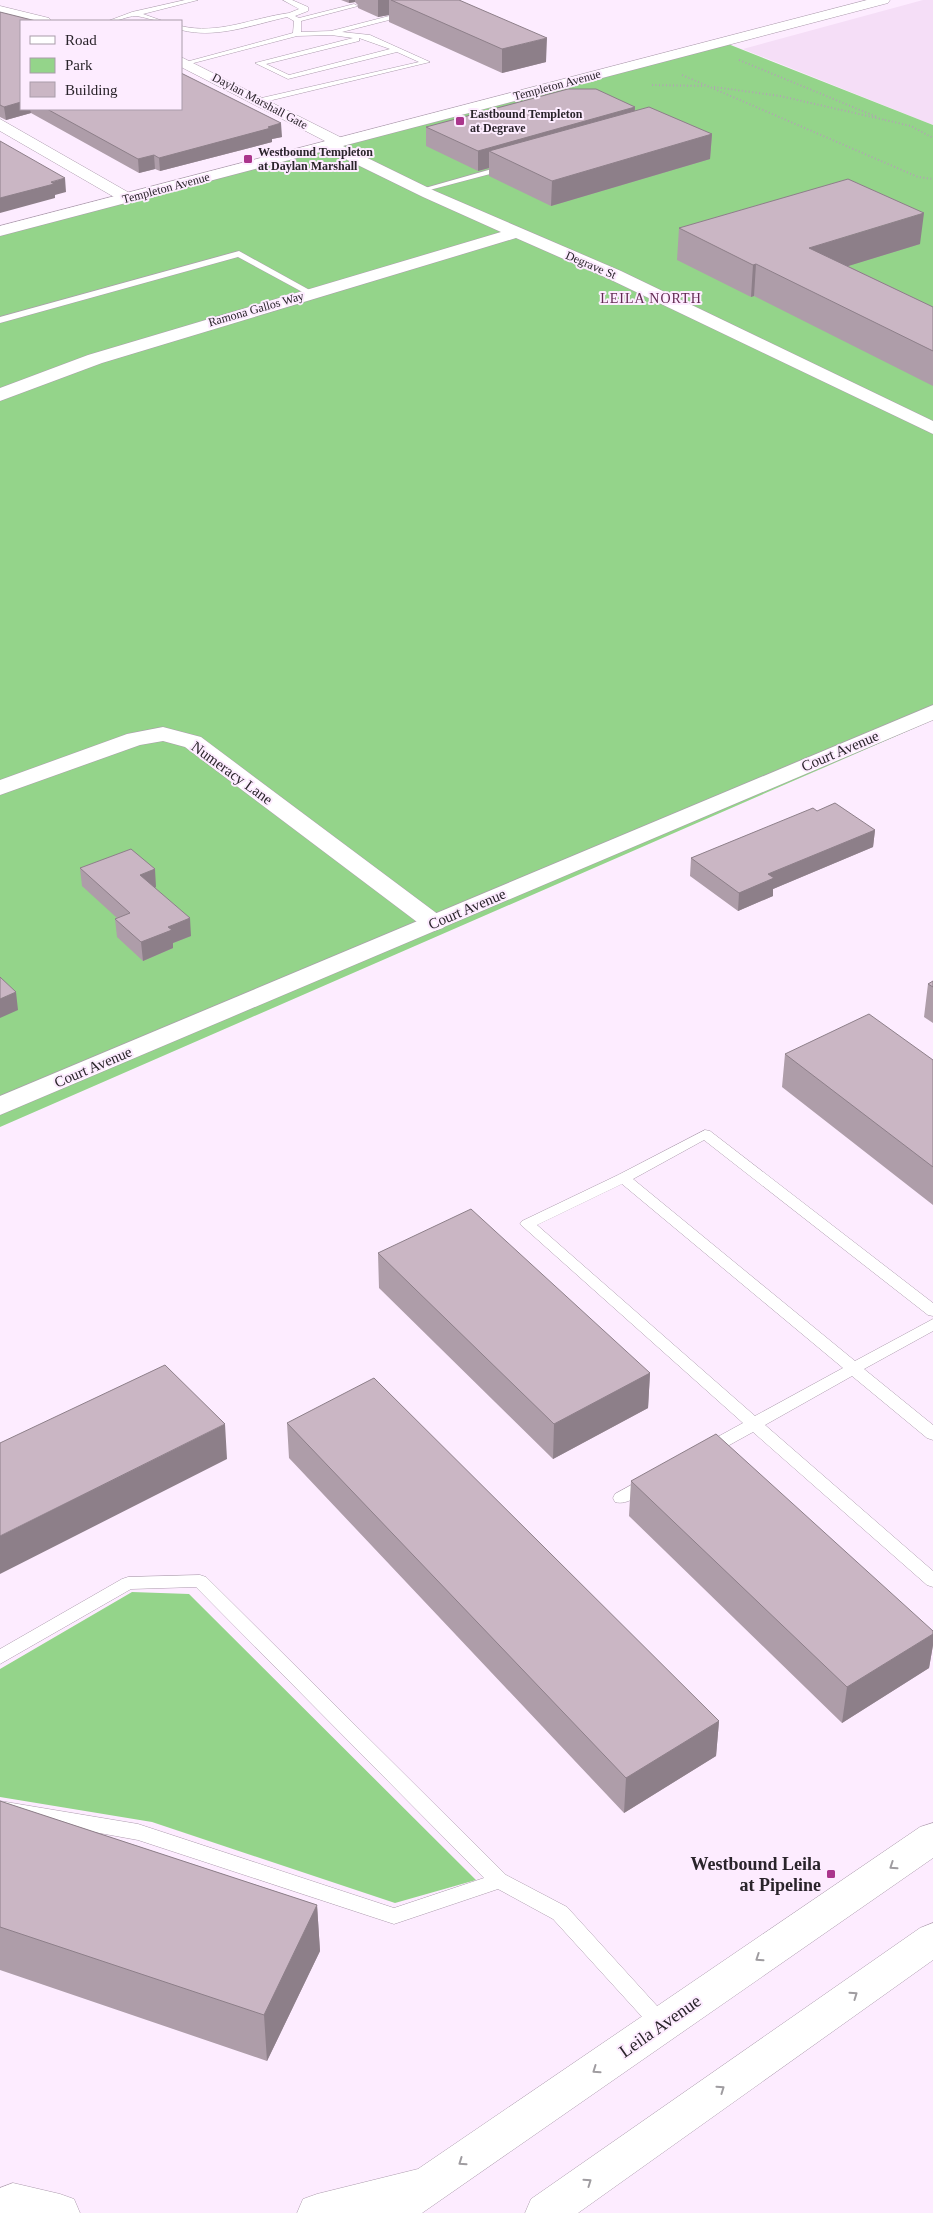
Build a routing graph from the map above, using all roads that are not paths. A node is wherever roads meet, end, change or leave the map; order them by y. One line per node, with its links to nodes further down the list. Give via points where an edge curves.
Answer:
1 (194, 0): 6 (lane)
2 (287, 0): 7 (lane, via 305,9)
3 (883, 0): 21 (street, Templeton Avenue)
4 (354, 6): 12 (lane)
5 (0, 10): 9 (street)
6 (135, 14): 10 (lane); 11 (lane)
7 (288, 15): 12 (lane); 13 (lane, via 212,32)
8 (386, 18): 14 (lane)
9 (40, 20)
10 (115, 20)
11 (156, 20)
12 (298, 20): 15 (lane)
13 (182, 28)
14 (331, 33): 15 (lane); 16 (lane)
15 (297, 34): 18 (lane)
16 (367, 36): 17 (lane); 17 (lane, via 258,63 288,77)
17 (397, 50): 19 (lane, via 426,62)
18 (183, 62): 19 (street, Daylan Marshall Gate)
19 (260, 102): 21 (street, Daylan Marshall Gate)
20 (0, 124): 24 (street)
21 (334, 144): 23 (street, Degrave St); 24 (street, Templeton Avenue)
22 (516, 164): 23 (lane)
23 (422, 190): 26 (street, Degrave St)
24 (127, 198): 25 (street, Templeton Avenue)
25 (0, 231)
26 (515, 233): 27 (street, Ramona Gallos Way); 30 (street, Degrave St, via 615,275)
27 (312, 293): 28 (lane, via 239,254); 29 (street, Ramona Gallos Way, via 95,359)
28 (0, 320)
29 (2, 392)
30 (933, 428)
31 (933, 712): 33 (street, Court Avenue)
32 (0, 788): 33 (street, Numeracy Lane, via 135,739 163,734 193,742)
33 (434, 923): 34 (street, Court Avenue)
34 (0, 1106)
35 (623, 1178): 36 (lane, via 706,1134); 38 (lane); 39 (lane, via 527,1224)
36 (933, 1311)
37 (933, 1324): 38 (lane)
38 (853, 1368): 39 (lane); 40 (lane)
39 (755, 1423): 41 (lane); 44 (lane)
40 (933, 1434)
41 (696, 1456)
42 (663, 1474): 43 (lane)
43 (621, 1498)
44 (933, 1581)
45 (0, 1657): 48 (lane, via 128,1583 200,1581)
46 (0, 1808): 48 (lane, via 138,1832 394,1916)
47 (933, 1838): 50 (street, Leila Avenue, one-way to 50)
48 (499, 1881): 50 (lane, via 560,1913)
49 (933, 1940): 53 (street, one-way to 49)
50 (661, 2025): 51 (street, Leila Avenue, one-way to 51)
51 (432, 2183): 55 (street); 56 (street, Leila Avenue)
52 (15, 2204): 54 (street)
53 (546, 2212)
54 (60, 2213)
55 (317, 2213)
56 (388, 2213)

